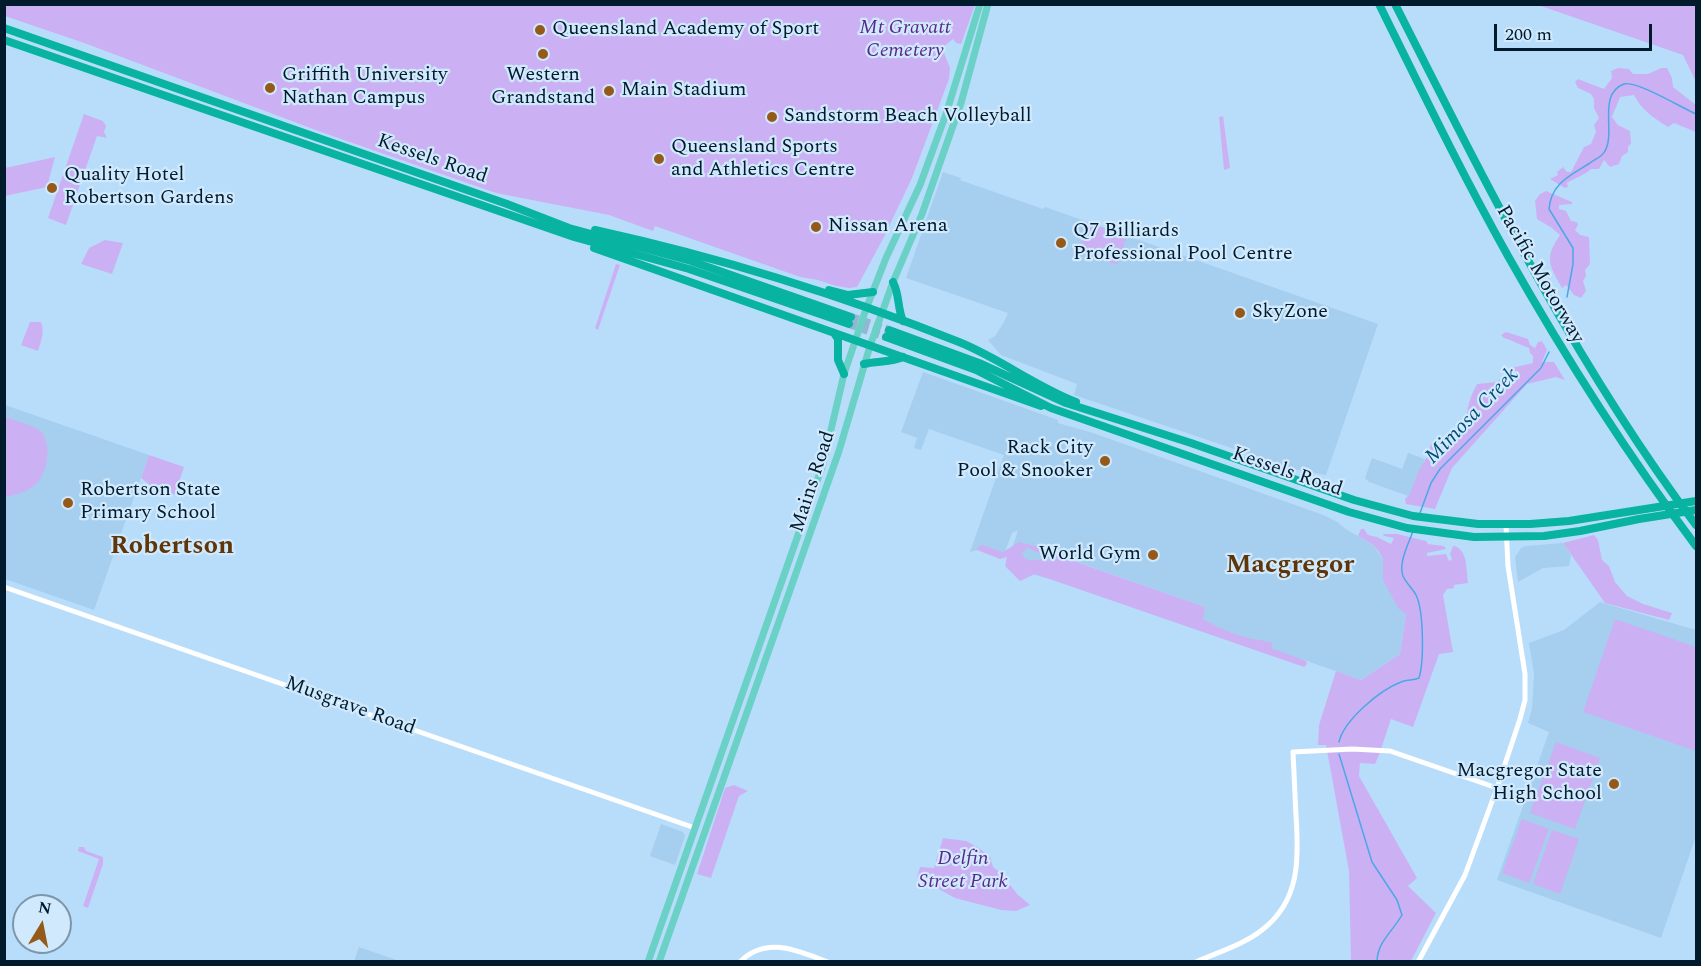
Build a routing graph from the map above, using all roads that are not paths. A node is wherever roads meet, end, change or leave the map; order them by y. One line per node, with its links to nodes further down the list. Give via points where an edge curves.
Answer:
1 (980, 4): 11 (main road, Mains Road, via 920,185)
2 (988, 4): 9 (main road, Mains Road, via 961,104)
3 (1379, 4): 31 (highway, Pacific Motorway, via 1480,204 1557,341 1627,450)
4 (1395, 4): 28 (highway, Pacific Motorway, via 1562,321)
5 (4, 28): 7 (highway, Kessels Road)
6 (4, 40): 8 (highway, Kessels Road)
7 (507, 204): 8 (highway, Kessels Road, via 569,228 692,261 850,321); 10 (highway)
8 (574, 237): 15 (highway, via 595,248)
9 (893, 282): 13 (main road, Mains Road); 14 (highway)
10 (804, 287): 11 (highway, via 848,295); 12 (highway)
11 (873, 291): 12 (main road, Mains Road)
12 (866, 309): 13 (highway); 16 (main road, Mains Road)
13 (882, 314): 14 (highway); 17 (main road, Mains Road)
14 (903, 321): 22 (highway, via 976,350)
15 (834, 333): 16 (highway); 20 (highway)
16 (855, 340): 17 (highway); 20 (main road, Mains Road)
17 (870, 346): 18 (highway); 19 (main road, Mains Road)
18 (903, 357): 19 (highway); 21 (highway)
19 (864, 364): 36 (main road, Mains Road, via 838,451)
20 (844, 374): 34 (main road, Mains Road, via 823,464)
21 (1051, 408): 22 (highway, Kessels Road, via 976,370 887,334 979,363 1057,400); 30 (highway, Kessels Road, via 1357,514 1424,531)
22 (1103, 415): 27 (highway, Kessels Road, via 1354,500 1430,519)
23 (1696, 501): 25 (highway, Kessels Road)
24 (1696, 510): 25 (highway, Kessels Road)
25 (1658, 512): 26 (highway, Kessels Road); 29 (highway, Kessels Road)
26 (1530, 524): 27 (highway, Kessels Road); 29 (highway, via 1531,530)
27 (1506, 525): 30 (street)
28 (1696, 525)
29 (1544, 536): 30 (highway, Kessels Road)
30 (1506, 537): 33 (street, via 1525,685 1520,719)
31 (1696, 546)
32 (4, 587): 34 (street, Musgrave Road)
33 (1497, 788): 39 (street, via 1390,751 1352,748 1293,752 1298,868 1289,895 1263,930); 40 (street, via 1465,875)
34 (695, 828): 35 (main road, Mains Road)
35 (648, 962)
36 (659, 962)
37 (740, 962): 38 (street, via 752,951 774,946)
38 (828, 962)
39 (1196, 962)
40 (1418, 962)

